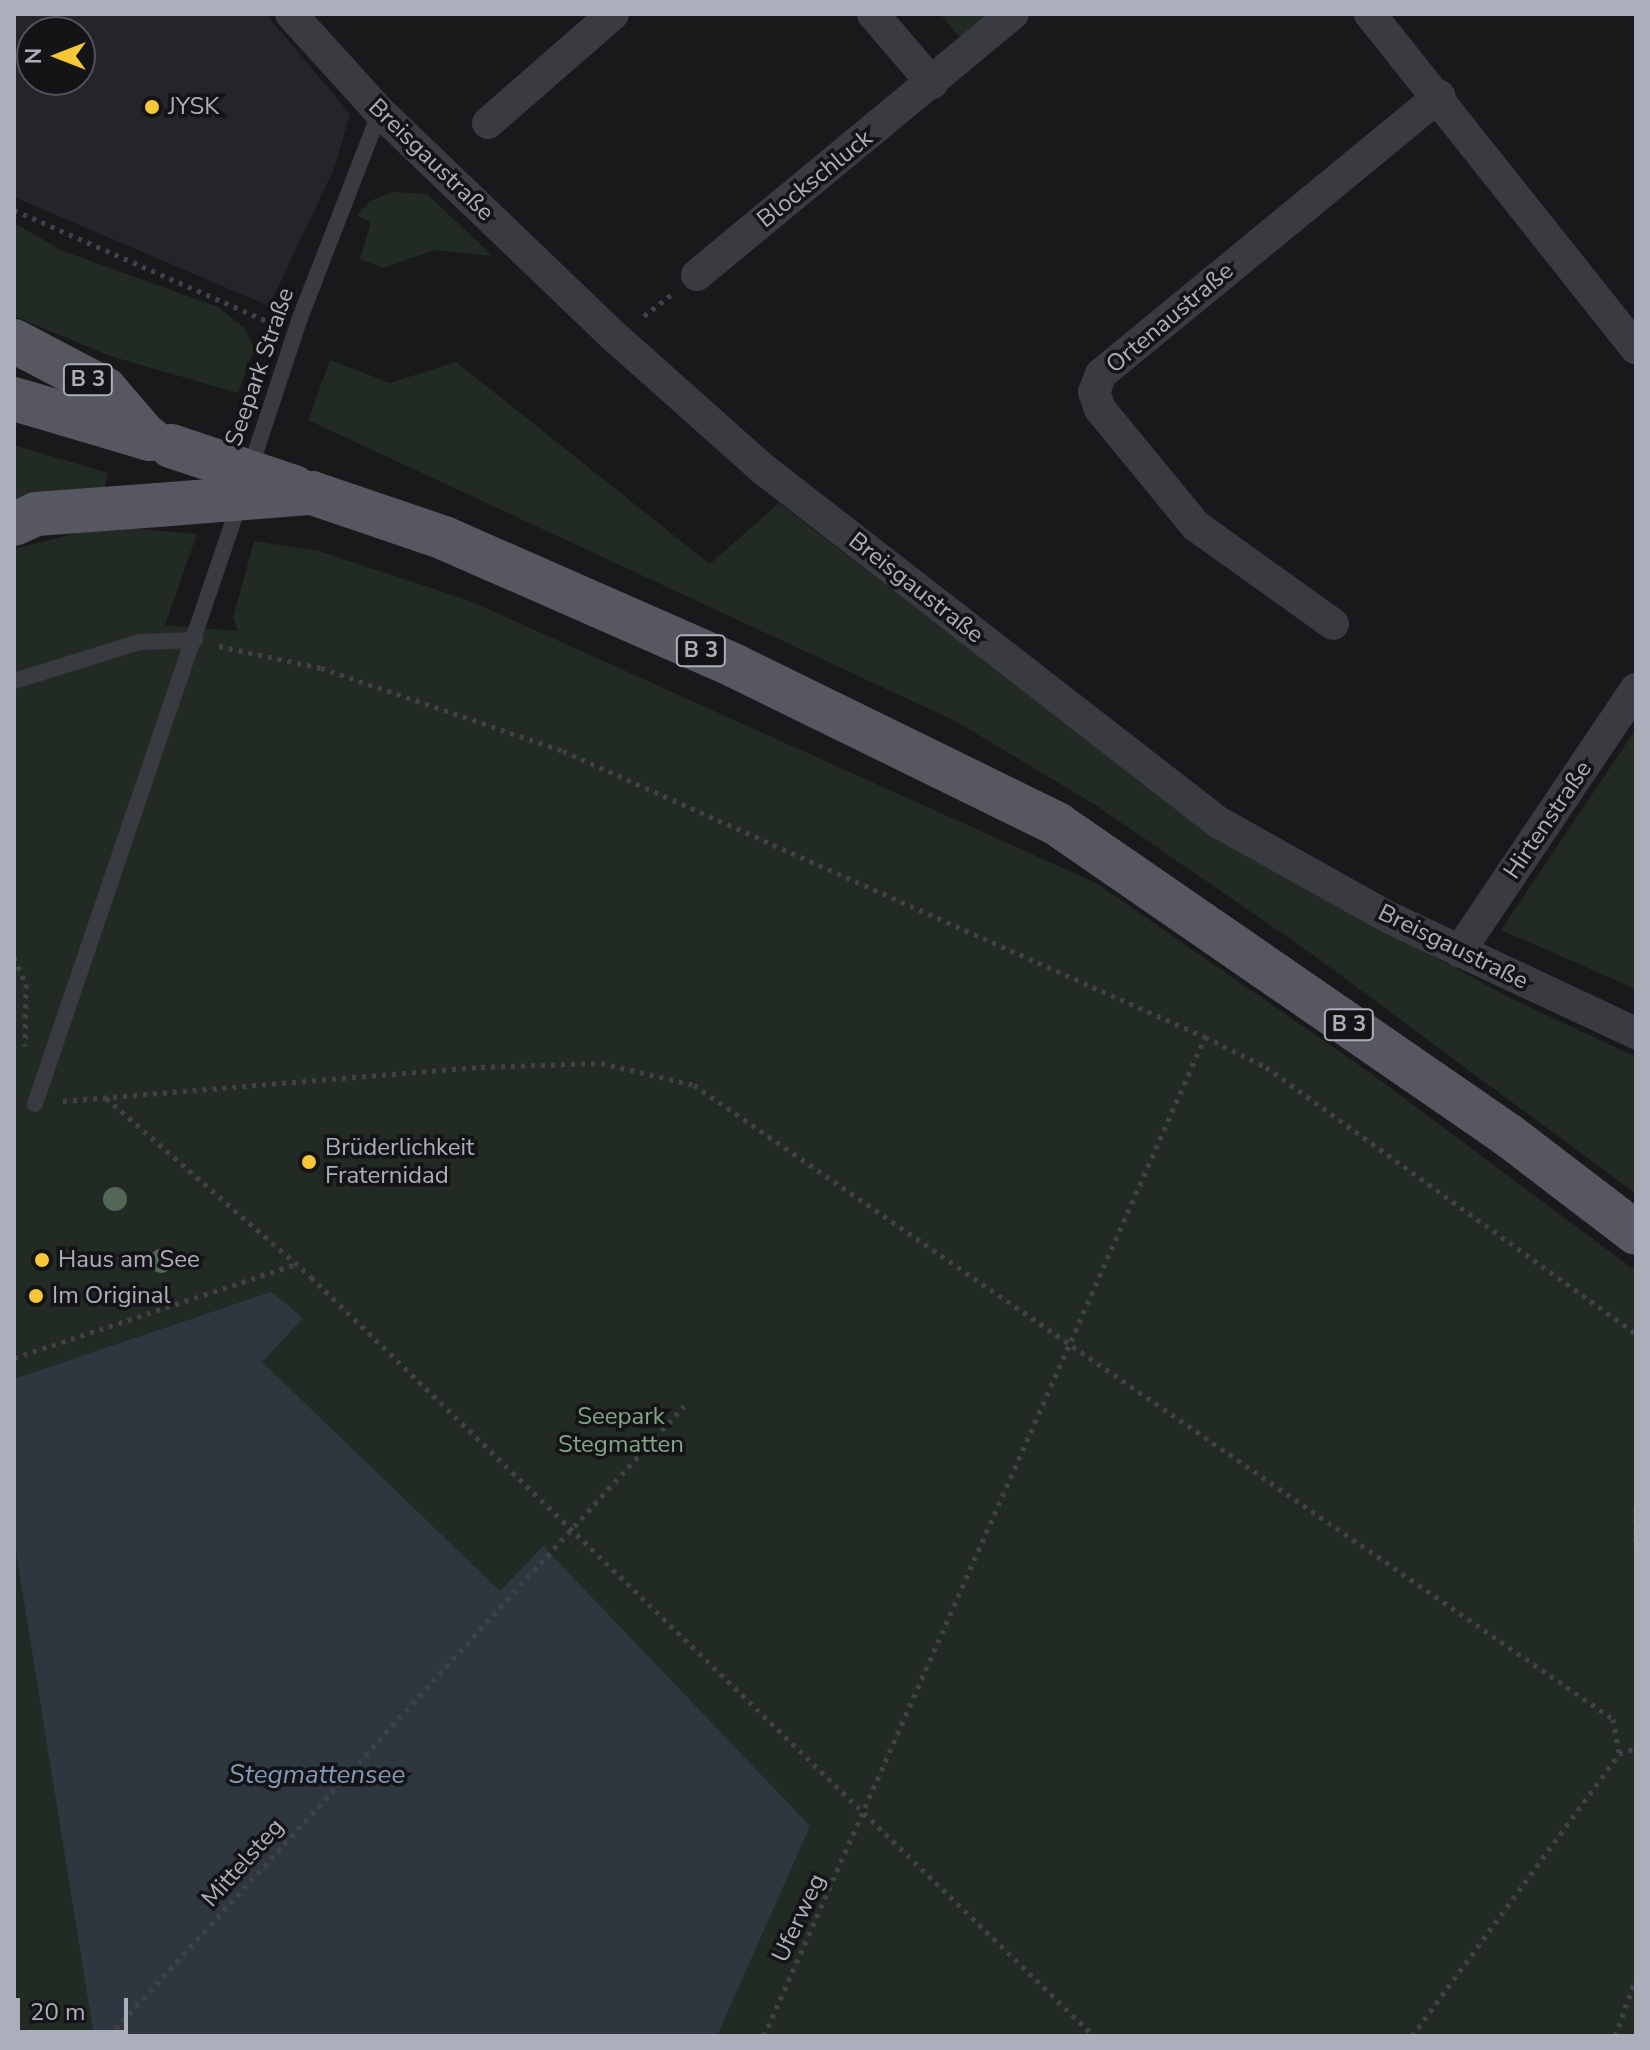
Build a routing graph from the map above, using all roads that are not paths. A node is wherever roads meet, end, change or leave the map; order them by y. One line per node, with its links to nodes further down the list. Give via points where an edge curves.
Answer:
1 (291, 14): 8 (street, Breisgaustraße)
2 (613, 14): 9 (street)
3 (873, 14): 6 (street)
4 (1013, 14): 6 (street, Blockschluck)
5 (1370, 14): 7 (street)
6 (932, 83): 10 (street, Blockschluck)
7 (1440, 96): 12 (street); 17 (street, Ortenaustraße, via 1101,374 1094,392 1100,409 1196,526)
8 (380, 112): 18 (lane, Seepark Straße, via 295,333); 21 (street, Breisgaustraße, via 616,338 763,469 1218,822)
9 (488, 123)
10 (697, 275)
11 (14, 341): 14 (main road, B 3, via 105,389)
12 (1636, 348)
13 (14, 399): 14 (main road, B 3)
14 (159, 442): 15 (main road, B 3, bridge)
15 (323, 496): 16 (main road, B 3, bridge, via 36,514); 24 (main road, B 3, via 444,538 735,666 1057,824 1508,1135)
16 (14, 524)
17 (1333, 624)
18 (195, 640): 19 (lane, via 140,642); 23 (lane, Seepark Straße)
19 (14, 681)
20 (1636, 689): 21 (street, Hirtenstraße)
21 (1459, 952): 22 (street, Breisgaustraße)
22 (1636, 1033)
23 (37, 1096)
24 (1636, 1233)

